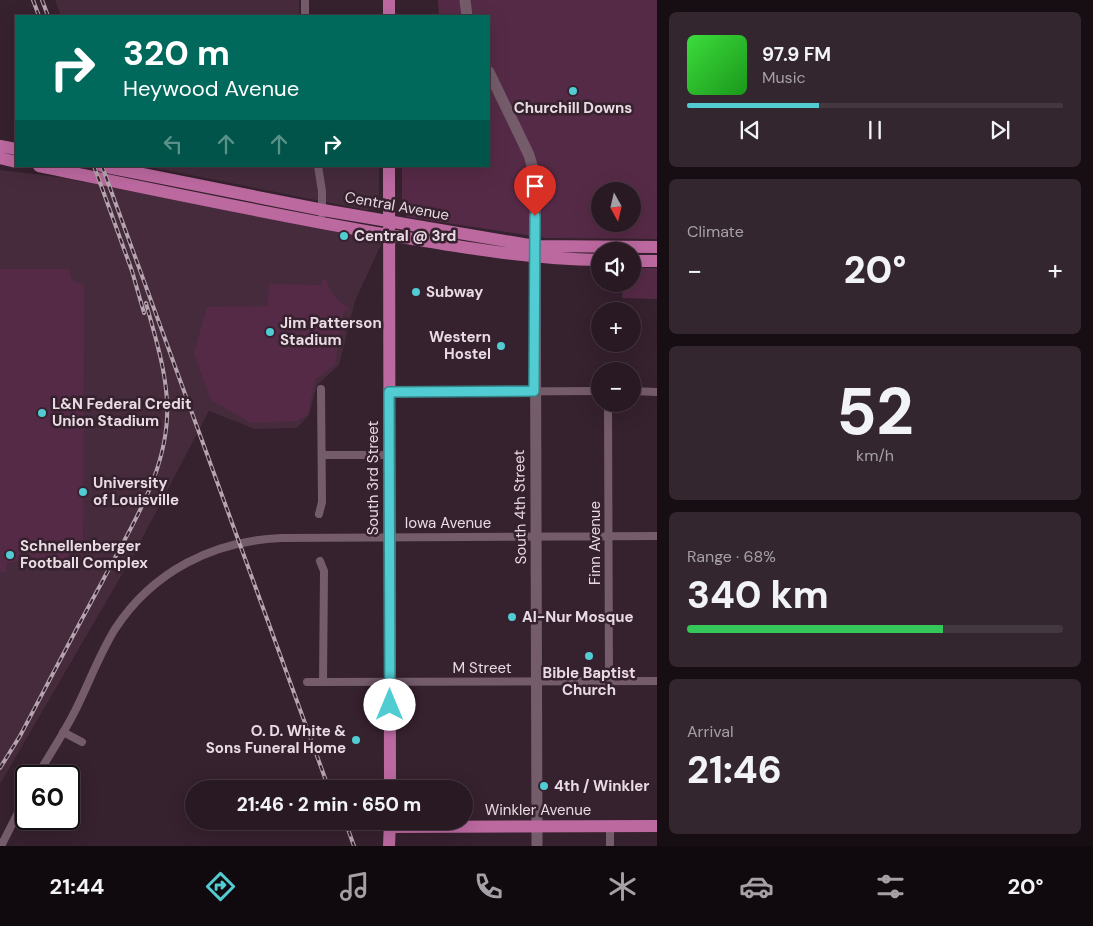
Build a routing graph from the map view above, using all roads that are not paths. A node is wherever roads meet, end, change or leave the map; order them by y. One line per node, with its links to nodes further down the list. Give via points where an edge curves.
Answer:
1 (305, 0): 4 (street)
2 (389, 0): 5 (main road)
3 (465, 0): 6 (main road)
4 (305, 15)
5 (389, 15)
6 (467, 15)
7 (490, 74): 21 (main road, South 4th Street, via 534,167)
8 (0, 146): 9 (main road)
9 (15, 149)
10 (0, 158): 11 (main road)
11 (15, 162)
12 (44, 167): 18 (main road, Central Avenue)
13 (107, 167): 16 (main road, Central Avenue)
14 (318, 167): 16 (street)
15 (389, 167): 17 (main road, South 3rd Street)
16 (322, 210): 17 (main road, Central Avenue); 18 (street)
17 (389, 221): 19 (main road, South 3rd Street); 21 (main road, Central Avenue)
18 (322, 223): 19 (main road, Central Avenue)
19 (389, 235): 21 (main road, Central Avenue); 29 (main road, South 3rd Street)
20 (657, 247): 21 (main road, Central Avenue)
21 (535, 252): 22 (main road, Central Avenue); 26 (main road, South 4th Street)
22 (591, 259)
23 (641, 261): 24 (main road)
24 (657, 261)
25 (321, 389): 32 (street)
26 (534, 391): 27 (street); 29 (street); 35 (main road, South 4th Street)
27 (591, 391)
28 (641, 391): 30 (street)
29 (389, 392): 33 (main road, South 3rd Street)
30 (657, 392)
31 (608, 412): 38 (street, Finn Avenue)
32 (322, 455): 33 (street); 34 (street)
33 (390, 455): 37 (main road, South 3rd Street)
34 (319, 514)
35 (535, 536): 37 (street, Iowa Avenue); 38 (street, Iowa Avenue); 40 (main road, South 4th Street)
36 (657, 536): 38 (street, Iowa Avenue)
37 (390, 537): 44 (main road, South 3rd Street); 46 (street, Iowa Avenue, via 257,540 201,555 173,570 124,617 104,649)
38 (609, 537): 45 (street, Finn Avenue)
39 (320, 561): 43 (street, via 324,572)
40 (535, 681): 44 (street, M Street); 45 (street, M Street); 54 (main road, South 4th Street)
41 (657, 681): 45 (street, M Street)
42 (307, 682): 43 (street, M Street)
43 (323, 682): 44 (street, M Street)
44 (390, 682): 49 (main road, South 3rd Street)
45 (609, 682)
46 (63, 732): 47 (street); 48 (street, Iowa Avenue)
47 (82, 742)
48 (44, 765)
49 (390, 780)
50 (15, 820): 56 (street)
51 (473, 826): 54 (main road, Winkler Avenue)
52 (610, 826): 53 (main road, Winkler Avenue); 54 (main road, Winkler Avenue); 59 (street)
53 (657, 826)
54 (536, 827): 58 (main road, South 4th Street)
55 (390, 830): 57 (main road)
56 (2, 846)
57 (389, 846)
58 (537, 846)
59 (610, 846)

